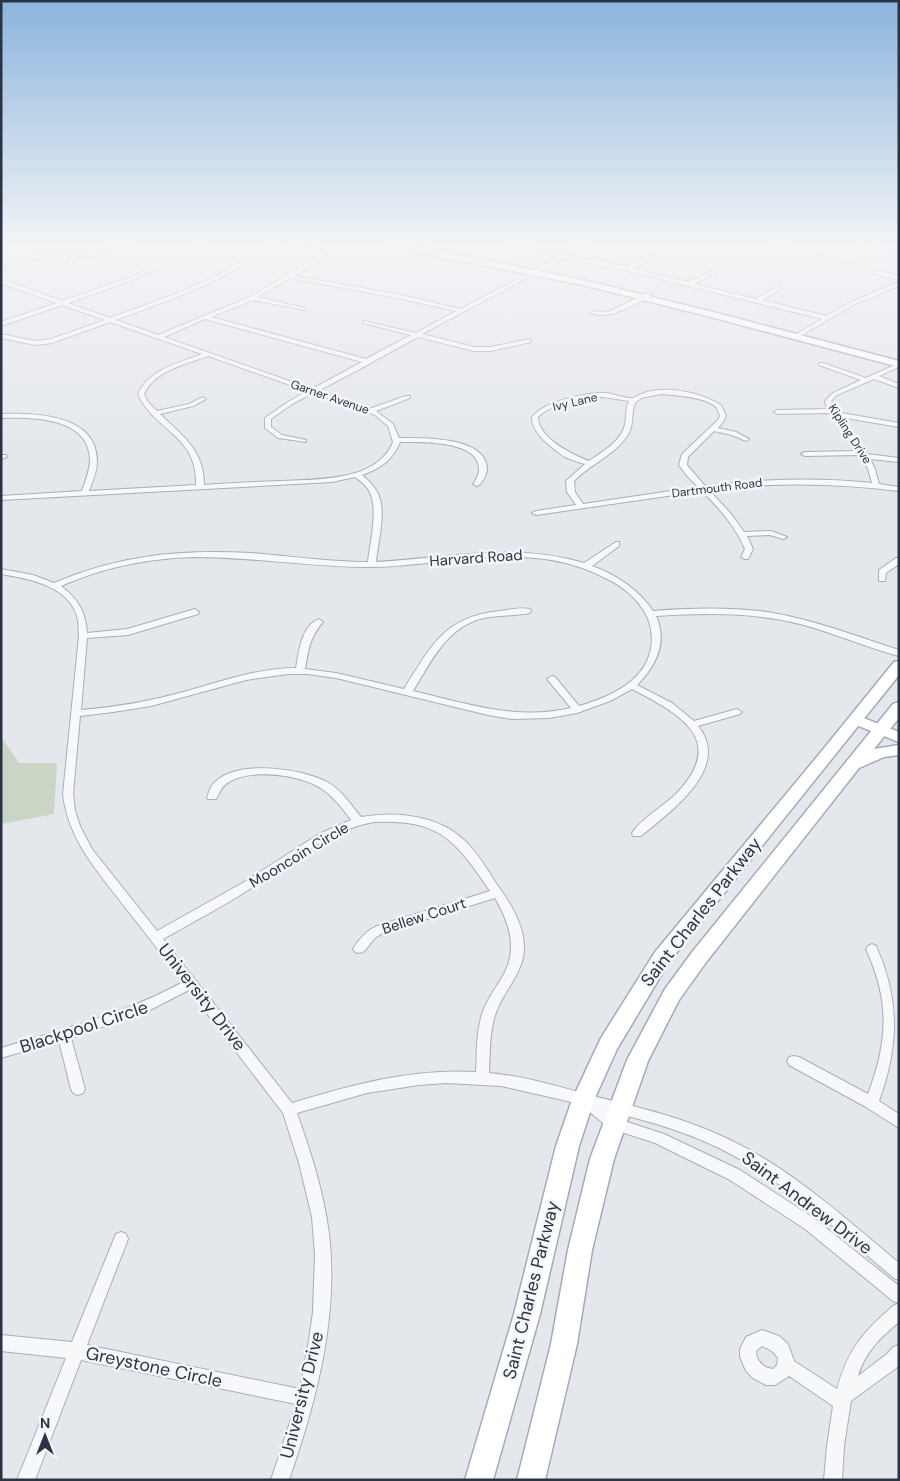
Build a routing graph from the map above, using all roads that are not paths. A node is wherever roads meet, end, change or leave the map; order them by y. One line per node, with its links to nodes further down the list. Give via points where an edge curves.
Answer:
1 (29, 315): 13 (street)
2 (97, 315): 11 (street, Garner Avenue)
3 (124, 315): 11 (street)
4 (213, 315): 9 (street)
5 (454, 315): 14 (street)
6 (723, 315): 15 (main road)
7 (814, 315): 10 (street)
8 (831, 315): 10 (street)
9 (207, 318): 17 (street); 21 (street)
10 (826, 318): 15 (street)
11 (112, 320): 16 (street, via 41,344); 17 (street, Garner Avenue)
12 (364, 322): 14 (street)
13 (1, 324)
14 (417, 335): 18 (street, via 474,349); 21 (street)
15 (799, 335): 20 (main road); 23 (main road)
16 (1, 336)
17 (158, 336): 19 (street, Garner Avenue)
18 (529, 341)
19 (208, 354): 26 (street, Garner Avenue); 33 (street, via 161,374 144,386 142,398)
20 (899, 358)
21 (369, 362): 26 (street)
22 (822, 364): 24 (street)
23 (899, 365): 24 (street, Kipling Drive)
24 (871, 379): 25 (street); 32 (street, Kipling Drive, via 831,396 828,403)
25 (899, 386)
26 (315, 392): 30 (street, Garner Avenue); 38 (street, via 277,411 267,421 268,428 276,435)
27 (408, 397): 30 (street)
28 (203, 399): 33 (street)
29 (634, 400): 36 (street, via 662,392 702,397 715,403 723,412 721,421); 43 (street, via 630,406 630,425 625,434); 43 (street, Ivy Lane, via 593,396 557,405 536,416 537,427 556,445 569,456)
30 (370, 411): 39 (street, Garner Avenue, via 391,425)
31 (777, 412): 32 (street)
32 (833, 412): 35 (street); 41 (street, Kipling Drive)
33 (157, 413): 47 (street, via 195,453)
34 (1, 416): 50 (street, via 46,419 67,424 83,433 93,456)
35 (899, 425)
36 (712, 429): 37 (street); 48 (street, via 683,459 686,472)
37 (746, 439)
38 (304, 440)
39 (397, 440): 44 (street, via 396,448 387,459); 45 (street, via 444,442 471,451 480,457 483,464)
40 (805, 454): 41 (street)
41 (864, 454): 42 (street); 46 (street, Kipling Drive)
42 (899, 460)
43 (591, 464): 52 (street, via 570,482 571,492)
44 (356, 474): 47 (street, via 321,482); 59 (street, via 375,496)
45 (477, 484)
46 (876, 486): 48 (street, Dartmouth Road, via 786,481); 49 (street, Dartmouth Road)
47 (200, 488): 50 (street)
48 (704, 489): 52 (street, Dartmouth Road); 54 (street)
49 (899, 489)
50 (85, 493): 51 (street)
51 (1, 498)
52 (581, 507): 53 (street, Dartmouth Road)
53 (536, 513)
54 (742, 534): 55 (street, via 771,533); 57 (street, via 749,549)
55 (783, 537)
56 (616, 544): 60 (street)
57 (745, 557)
58 (899, 560): 62 (street, via 882,572)
59 (372, 564): 60 (street, Harvard Road, via 508,553 547,556); 63 (street, Harvard Road, via 250,556 155,556 108,564)
60 (586, 566): 66 (street, Harvard Road, via 620,582 637,596)
61 (1, 571): 63 (street, University Drive, via 29,576)
62 (882, 579)
63 (54, 586): 68 (street, University Drive, via 77,606)
64 (527, 611): 74 (street, via 482,617 460,624 445,637)
65 (195, 612): 68 (street, via 128,632)
66 (650, 614): 69 (street, via 718,611 769,615 822,627); 73 (street, Harvard Road, via 656,645 650,665)
67 (319, 622): 71 (street, via 308,636)
68 (83, 636): 78 (street, University Drive)
69 (899, 653)
70 (899, 665): 79 (main road, Saint Charles Parkway)
71 (300, 671): 74 (street, Harvard Road, via 334,675); 78 (street, Harvard Road, via 263,673 159,702)
72 (552, 679): 76 (street)
73 (632, 686): 76 (street, Harvard Road); 80 (street, via 672,708)
74 (407, 692): 76 (street, Harvard Road, via 509,716 540,716)
75 (899, 707): 81 (main road, Saint Charles Parkway)
76 (577, 710)
77 (737, 712): 80 (street)
78 (75, 713): 89 (street, University Drive, via 68,794 75,826 88,851)
79 (859, 716): 81 (main road); 98 (main road, Saint Charles Parkway, via 662,957 620,1023)
80 (692, 724): 87 (street, via 703,740 703,764 672,805)
81 (888, 726): 82 (main road); 84 (main road, Saint Charles Parkway)
82 (899, 738)
83 (899, 750): 84 (main road, via 872,755)
84 (852, 765): 101 (main road, Saint Charles Parkway, via 672,995 638,1060)
85 (212, 797): 86 (street, via 218,786 234,777 260,772 290,773 323,784 336,794)
86 (358, 821): 88 (street, Mooncoin Circle, via 410,820 448,833 462,844); 89 (street, Mooncoin Circle, via 330,833 235,894)
87 (637, 833)
88 (497, 893): 90 (street, Bellew Court, via 381,929 371,934); 96 (street, Mooncoin Circle, via 513,922 518,949 512,971 488,1013)
89 (154, 938): 92 (street, University Drive)
90 (358, 949)
91 (872, 949): 99 (street, via 882,962 890,983 894,1010 887,1062)
92 (191, 983): 93 (street, Blackpool Circle, via 142,1009); 100 (street, University Drive)
93 (64, 1034): 94 (street, Blackpool Circle); 97 (street)
94 (1, 1053)
95 (794, 1061): 99 (street)
96 (482, 1078): 98 (street); 100 (street, via 434,1076 380,1083)
97 (78, 1089)
98 (583, 1099): 101 (street, Saint Andrew Drive); 115 (main road, Saint Charles Parkway, via 564,1159 522,1334)
99 (870, 1103): 102 (street)
100 (289, 1110): 111 (street, University Drive, via 312,1183 323,1252 318,1340)
101 (616, 1116): 104 (street, Saint Andrew Drive, via 698,1131 743,1153); 105 (street, Saint Andrew Drive, via 735,1175 810,1224); 116 (main road, Saint Charles Parkway, via 580,1250 564,1344)
102 (899, 1122)
103 (120, 1239): 108 (street)
104 (899, 1272)
105 (899, 1296)
106 (899, 1311): 112 (street, via 867,1340 855,1362)
107 (1, 1343): 108 (street, Greystone Circle)
108 (77, 1352): 111 (street, Greystone Circle); 113 (street)
109 (899, 1353): 112 (street)
110 (785, 1364): 112 (street)
111 (305, 1398): 114 (street, University Drive)
112 (844, 1399): 117 (street)
113 (26, 1480)
114 (280, 1480)
115 (479, 1480)
116 (531, 1480)
117 (833, 1480)

